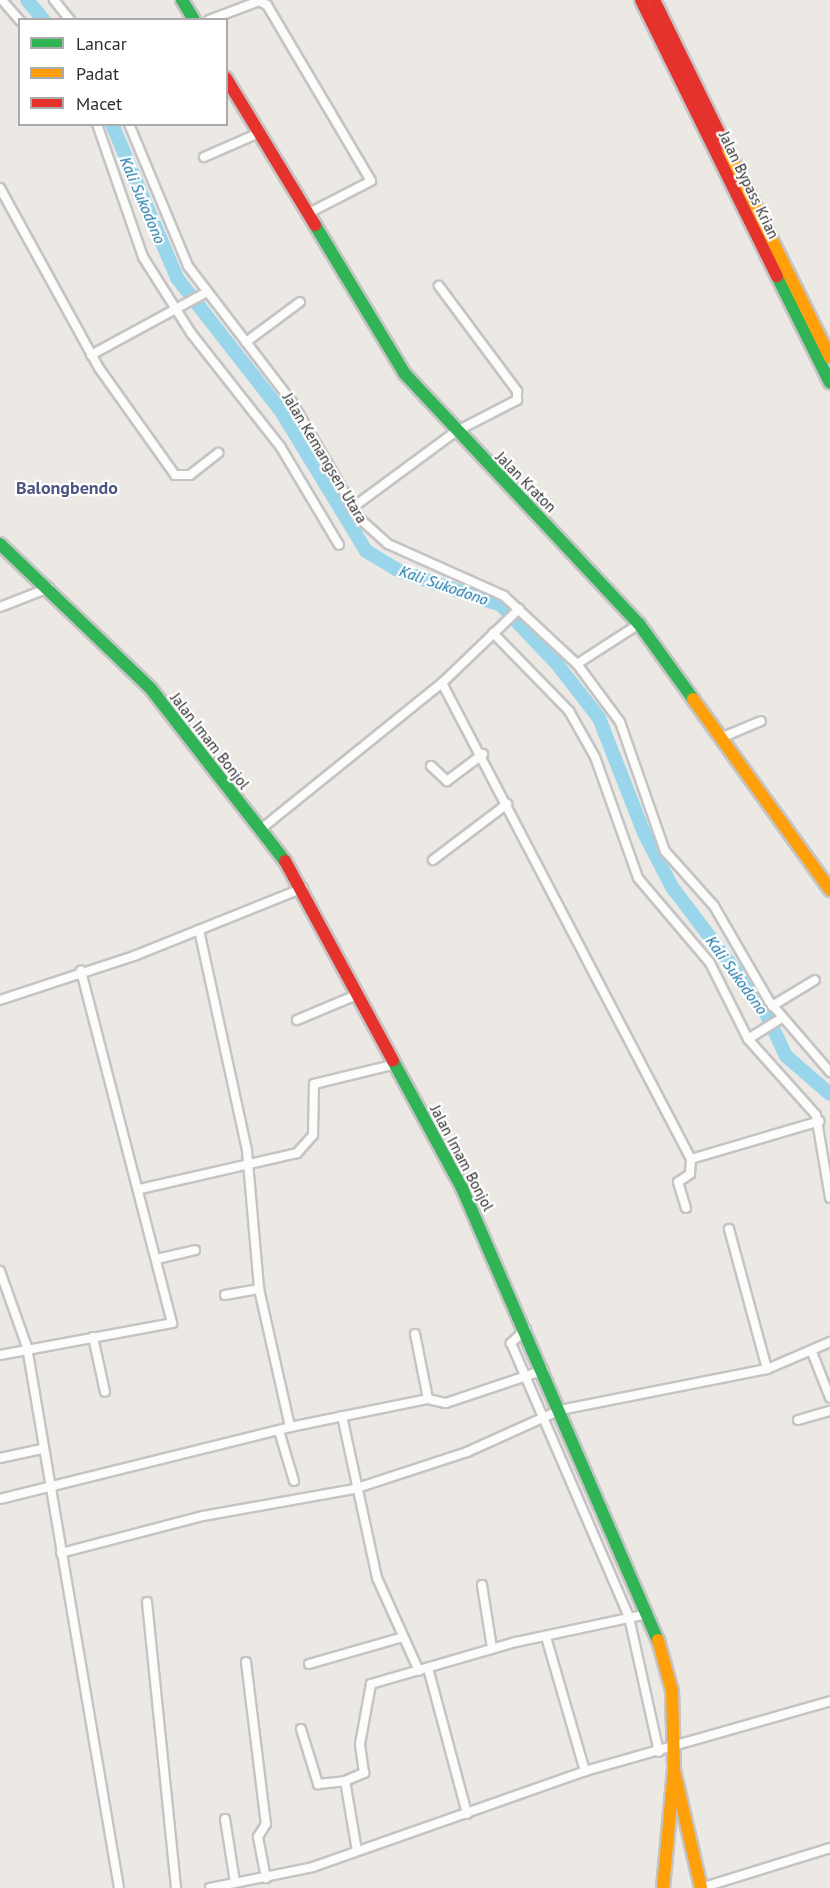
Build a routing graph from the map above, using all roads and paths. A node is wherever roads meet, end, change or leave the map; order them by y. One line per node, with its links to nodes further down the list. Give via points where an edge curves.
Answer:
1 (2, 0): 9 (street)
2 (54, 0): 6 (street)
3 (182, 0): 7 (main road)
4 (641, 0): 24 (main road, Jalan Bypass Krian)
5 (654, 0): 23 (main road, Jalan Bypass Krian)
6 (68, 18)
7 (193, 18)
8 (214, 18): 16 (street, via 259,1 267,5 370,181)
9 (18, 19)
10 (228, 81): 13 (main road, Jalan Kraton)
11 (99, 126): 20 (street, via 140,250)
12 (130, 126): 18 (street, Jalan Kemangsen Utara, via 174,239)
13 (259, 133): 14 (street); 16 (main road, Jalan Kraton)
14 (204, 157)
15 (0, 188): 22 (street)
16 (307, 214): 25 (main road, Jalan Kraton, via 395,359)
17 (439, 286): 25 (street, via 518,395)
18 (205, 293): 20 (street); 21 (street, Jalan Kemangsen Utara)
19 (300, 302): 21 (street)
20 (180, 308): 22 (street); 29 (street, via 280,446)
21 (246, 342): 27 (street, Jalan Kemangsen Utara, via 292,402)
22 (91, 355): 26 (street, via 175,475 190,475)
23 (830, 357)
24 (830, 383)
25 (454, 432): 27 (street); 33 (main road, Jalan Kraton, via 574,550)
26 (218, 453)
27 (352, 508): 32 (street, Jalan Kemangsen Utara, via 388,544 471,578)
28 (0, 544): 30 (main road, Jalan Imam Bonjol)
29 (339, 545)
30 (50, 588): 31 (street); 42 (main road, Jalan Imam Bonjol, via 151,689)
31 (0, 608)
32 (516, 612): 34 (street); 35 (street, Jalan Kemangsen Utara)
33 (639, 624): 35 (street); 38 (main road, Jalan Kraton)
34 (495, 631): 36 (street); 54 (street, via 563,704 584,735 635,873 714,970)
35 (578, 664): 51 (street, Jalan Kemangsen Utara, via 620,722 665,851 714,906)
36 (442, 683): 39 (street); 42 (street)
37 (761, 721): 38 (street)
38 (723, 737): 45 (main road, Jalan Kraton)
39 (483, 754): 40 (street, via 447,781); 41 (street)
40 (431, 766)
41 (507, 804): 43 (street); 58 (street)
42 (261, 829): 44 (main road, Jalan Imam Bonjol)
43 (433, 860)
44 (303, 888): 46 (street); 49 (main road, Jalan Imam Bonjol)
45 (830, 890)
46 (200, 930): 47 (street); 59 (street)
47 (81, 971): 50 (street); 60 (street)
48 (815, 980): 51 (street)
49 (359, 994): 52 (street); 55 (main road, Jalan Imam Bonjol)
50 (0, 1000)
51 (772, 1006): 53 (street, Jalan Kemangsen Utara)
52 (297, 1020)
53 (780, 1020): 54 (street); 56 (street, Jalan Kemangsen Utara)
54 (751, 1037): 57 (street)
55 (396, 1064): 59 (street, via 314,1084 309,1144 277,1161); 69 (main road, Jalan Imam Bonjol, via 462,1188)
56 (830, 1072)
57 (820, 1121): 58 (street); 61 (street)
58 (690, 1159): 62 (street, via 690,1174 678,1182)
59 (250, 1165): 60 (street); 67 (street)
60 (140, 1189): 65 (street)
61 (830, 1198)
62 (686, 1208)
63 (729, 1229): 76 (street)
64 (195, 1250): 65 (street)
65 (157, 1260): 71 (street, via 172,1323)
66 (0, 1271): 73 (street)
67 (259, 1289): 68 (street); 87 (street)
68 (225, 1295)
69 (526, 1328): 77 (main road, Jalan Imam Bonjol); 78 (street, via 511,1343)
70 (415, 1334): 81 (street)
71 (93, 1337): 73 (street); 79 (street)
72 (830, 1342): 74 (street)
73 (27, 1347): 75 (street); 90 (street)
74 (812, 1352): 76 (street); 80 (street)
75 (0, 1355)
76 (767, 1369): 83 (street)
77 (545, 1370): 78 (street); 83 (main road, Jalan Imam Bonjol)
78 (525, 1376): 81 (street, via 446,1403); 85 (street)
79 (105, 1392)
80 (830, 1398)
81 (429, 1399): 84 (street)
82 (830, 1411): 86 (street)
83 (562, 1415): 85 (street); 88 (street); 99 (main road, Jalan Imam Bonjol)
84 (342, 1416): 87 (street); 94 (street)
85 (540, 1417): 88 (street); 94 (street, via 472,1450)
86 (798, 1420)
87 (290, 1426): 89 (street)
88 (545, 1429): 100 (street)
89 (279, 1431): 92 (street); 93 (street)
90 (42, 1449): 91 (street); 93 (street)
91 (0, 1458)
92 (294, 1481)
93 (50, 1487): 95 (street); 96 (street)
94 (354, 1489): 96 (street, via 203,1516); 101 (street, via 377,1578)
95 (0, 1499)
96 (61, 1553): 120 (street)
97 (482, 1585): 103 (street)
98 (147, 1602): 121 (street)
99 (648, 1614): 100 (street); 109 (main road, Jalan Imam Bonjol, via 672,1691)
100 (629, 1617): 102 (street); 110 (street)
101 (403, 1637): 105 (street); 106 (street)
102 (546, 1637): 103 (street); 112 (street)
103 (492, 1648): 106 (street)
104 (246, 1662): 118 (street, via 266,1824 258,1837)
105 (309, 1664)
106 (424, 1669): 113 (street, via 370,1685 360,1744 364,1773); 114 (street)
107 (830, 1701): 109 (street)
108 (301, 1729): 113 (street, via 318,1784)
109 (676, 1746): 110 (street); 111 (main road, Jalan Imam Bonjol)
110 (659, 1752): 112 (street)
111 (674, 1770): 123 (main road); 124 (main road, Jalan Imam Bonjol)
112 (585, 1771): 114 (street)
113 (345, 1781): 117 (street)
114 (467, 1814): 117 (street)
115 (225, 1819): 119 (street)
116 (830, 1848): 124 (street)
117 (357, 1851): 118 (street)
118 (266, 1878): 119 (street)
119 (235, 1882): 122 (street)
120 (118, 1888)
121 (176, 1888)
122 (210, 1888)
123 (663, 1888)
124 (701, 1888)

